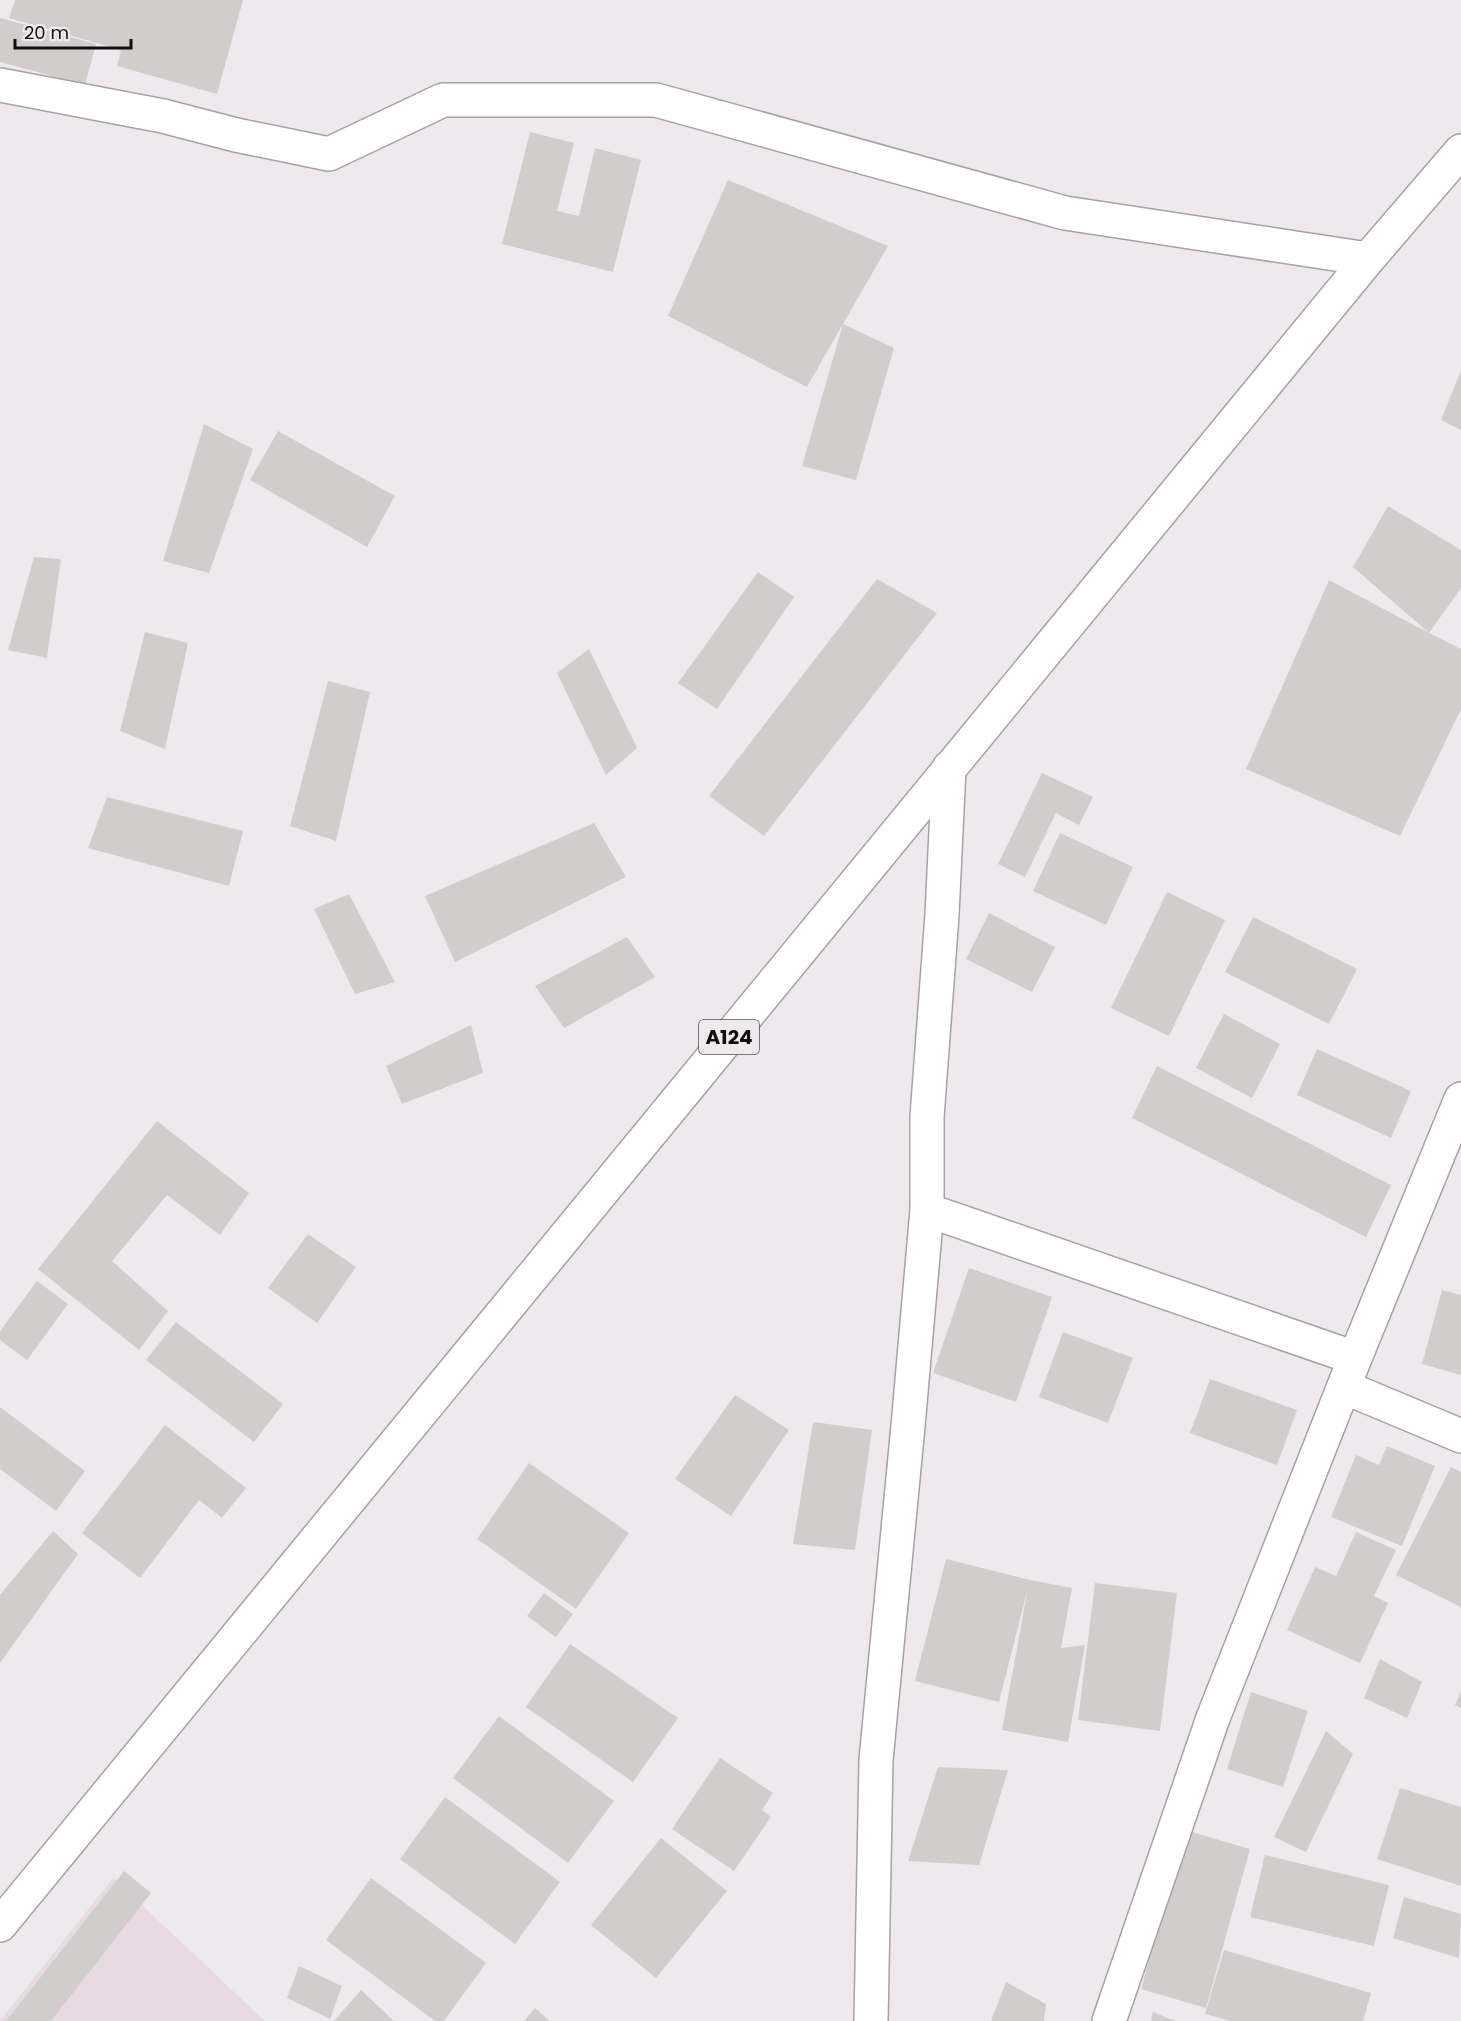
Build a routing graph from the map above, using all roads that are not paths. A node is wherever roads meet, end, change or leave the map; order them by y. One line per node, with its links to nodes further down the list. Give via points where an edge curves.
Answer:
1 (0, 84): 3 (main road, via 329,154 443,100 656,100 1065,213)
2 (1461, 151): 3 (main road, A124)
3 (1368, 259): 4 (main road, A124)
4 (949, 768): 6 (main road, via 927,1117); 9 (main road, A124)
5 (1459, 1112): 7 (main road)
6 (927, 1209): 7 (main road); 10 (main road, via 876,1760)
7 (1349, 1373): 8 (main road); 11 (main road, via 1213,1718)
8 (1461, 1436)
9 (0, 1925)
10 (871, 2021)
11 (1109, 2021)

